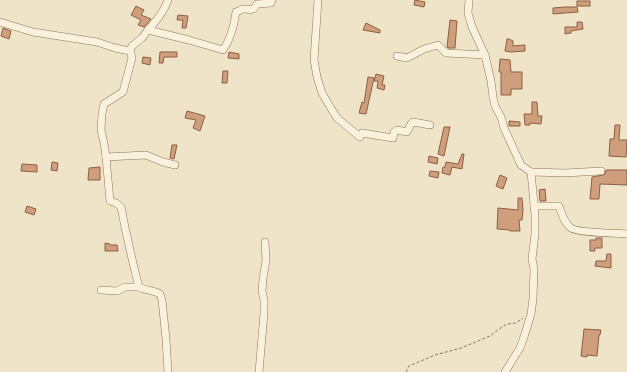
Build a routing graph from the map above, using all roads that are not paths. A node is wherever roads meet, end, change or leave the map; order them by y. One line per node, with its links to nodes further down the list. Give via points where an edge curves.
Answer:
1 (168, 0): 6 (street, via 158,19)
2 (272, 0): 6 (street, via 271,3 257,4 252,10 242,9 236,12 228,42 223,50)
3 (318, 0): 10 (street, via 314,60 322,93 337,118 360,137 362,132 393,138 397,130 407,132 413,122)
4 (469, 0): 8 (street, via 468,14 472,28)
5 (0, 22): 7 (street, via 33,32 97,42)
6 (148, 30): 7 (street, via 132,46)
7 (130, 52): 11 (street, via 132,58 123,92 104,104 101,130)
8 (485, 55): 9 (street, via 446,53 438,45 407,58); 14 (street, via 495,106 521,165)
9 (397, 56)
10 (430, 125)
11 (106, 157): 12 (street, via 146,155); 18 (street, via 110,201 121,207)
12 (175, 165)
13 (601, 171): 14 (street)
14 (531, 172): 15 (street)
15 (534, 206): 16 (street, via 559,206 564,220 572,228 580,231); 22 (street, via 531,314 520,348)
16 (627, 234)
17 (265, 242): 21 (street, via 266,260 262,291 264,313)
18 (139, 287): 19 (street, via 124,287 117,291); 20 (street, via 160,294)
19 (101, 290)
20 (168, 372)
21 (259, 372)
22 (505, 372)

